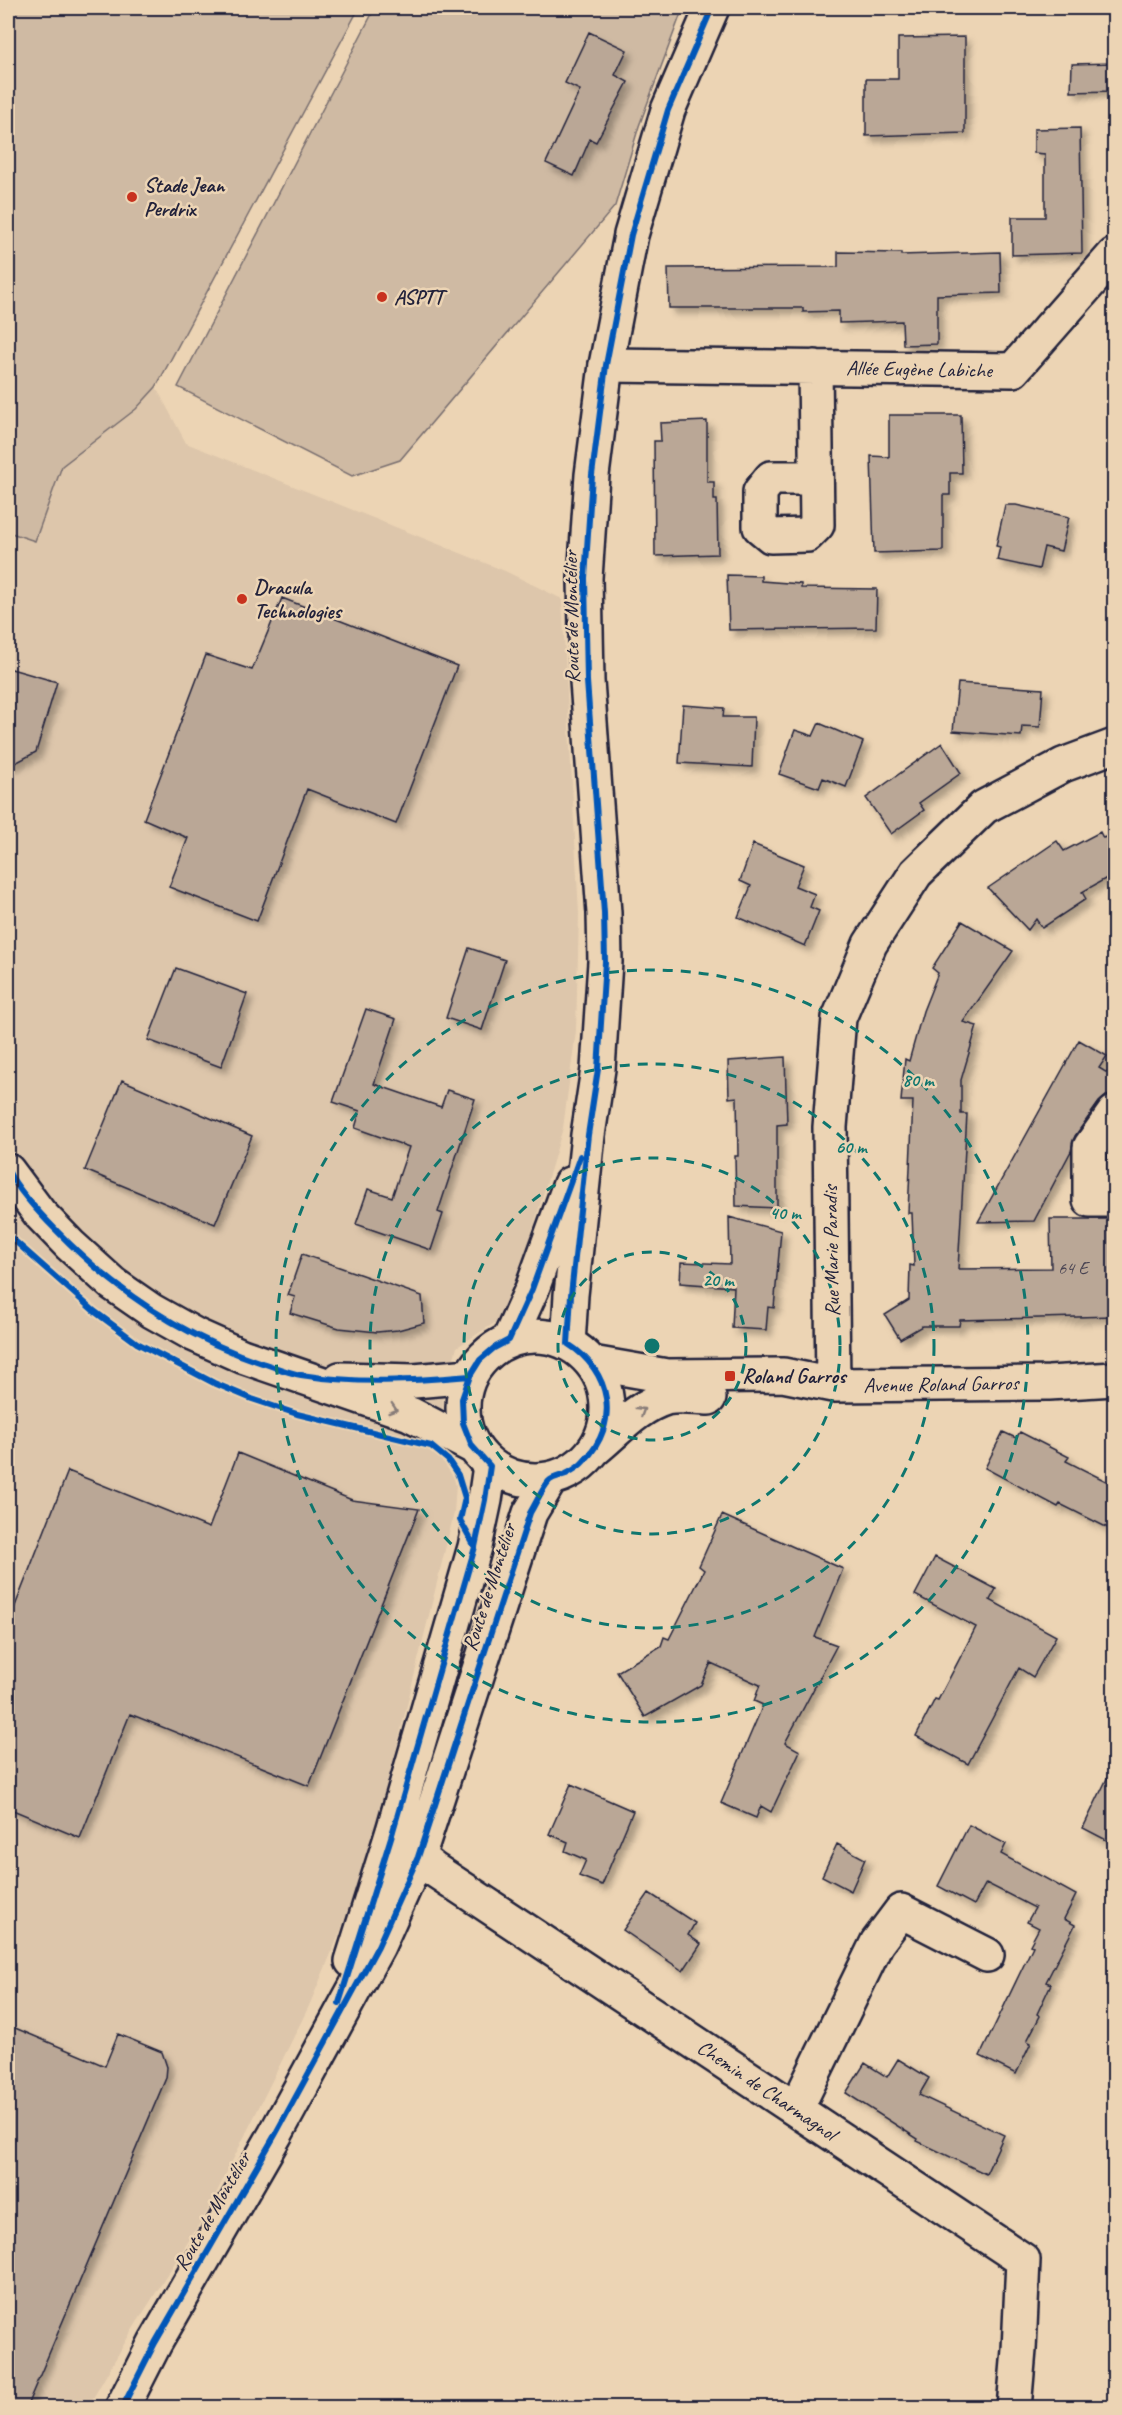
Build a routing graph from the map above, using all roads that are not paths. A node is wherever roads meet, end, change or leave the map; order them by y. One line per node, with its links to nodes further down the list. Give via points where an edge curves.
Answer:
1 (712, 8): 3 (street, Route de Montélier, via 668,110 632,235)
2 (1114, 255): 4 (street, Allée Eugène Labiche, via 1013,370)
3 (606, 365): 4 (street, Allée Eugène Labiche); 8 (street, Route de Montélier, via 592,475 585,578 587,681 605,962 598,1069)
4 (815, 367): 5 (street, Allée Eugène Labiche)
5 (816, 478)
6 (1114, 746): 17 (street, Rue Marie Paradis, via 1063,765 984,807 916,873 870,944 839,1018 830,1127)
7 (1114, 1113): 10 (street, via 1090,1147 1090,1200)
8 (588, 1135): 11 (street, Route de Montélier, via 532,1289); 12 (street, Route de Montélier, via 571,1295)
9 (8, 1171): 13 (street, via 40,1214 113,1284 195,1335)
10 (1114, 1200)
11 (509, 1340): 12 (street, Route de Montélier, via 529,1335 549,1337); 14 (street, Route de Montélier, via 480,1360)
12 (580, 1353): 17 (street, Avenue Roland Garros, via 667,1376 783,1375); 19 (street, Route de Montélier, via 603,1382 608,1404 605,1427)
13 (299, 1375): 14 (street, via 357,1381); 20 (street, one-way to 20, via 410,1414)
14 (470, 1376): 20 (street, Route de Montélier, via 462,1399 463,1424)
15 (1114, 1379): 16 (street, Avenue Roland Garros)
16 (1049, 1383): 17 (street, Avenue Roland Garros); 18 (street, Avenue Roland Garros)
17 (833, 1385): 19 (street, Avenue Roland Garros, one-way to 17, via 627,1420 668,1398 783,1396)
18 (1114, 1389)
19 (596, 1448): 21 (street, Route de Montélier, via 568,1473)
20 (481, 1456): 21 (street, Route de Montélier, via 508,1476); 22 (street, Route de Montélier, via 485,1500 475,1547)
21 (550, 1480): 23 (street, Route de Montélier, via 530,1513)
22 (393, 1832): 23 (street, Chemin de Charmagnol); 25 (street, Route de Montélier)
23 (418, 1857): 25 (street, Route de Montélier, via 378,1946); 26 (street, Chemin de Charmagnol)
24 (987, 1955): 26 (street, via 901,1911 877,1943)
25 (330, 2031): 27 (street, Route de Montélier)
26 (796, 2109): 28 (street, Chemin de Charmagnol, via 1023,2260)
27 (122, 2408)
28 (1014, 2408)

